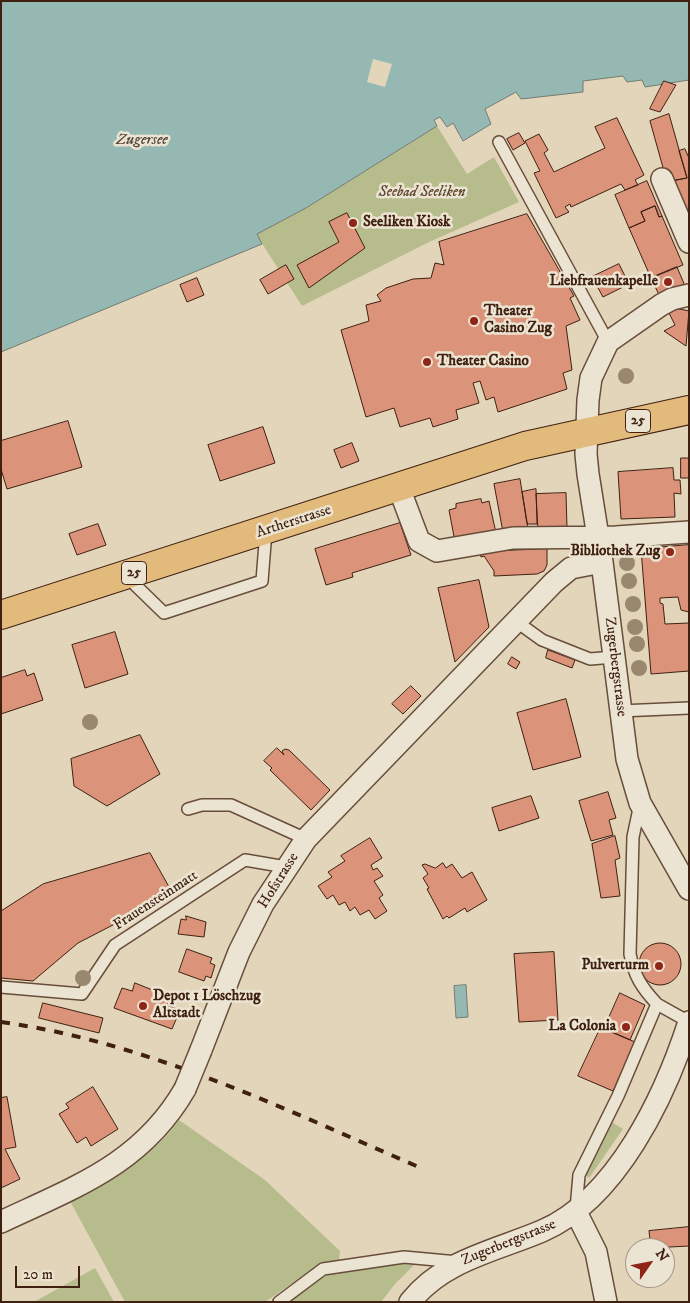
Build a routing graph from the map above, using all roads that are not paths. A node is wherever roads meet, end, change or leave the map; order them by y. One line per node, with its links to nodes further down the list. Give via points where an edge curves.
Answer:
1 (499, 142): 5 (lane)
2 (662, 180): 3 (street)
3 (689, 242)
4 (689, 295): 5 (street, via 660,305)
5 (608, 342): 7 (street, Zugerbergstrasse, via 591,378)
6 (689, 410): 7 (main road, 25)
7 (586, 432): 8 (main road, Artherstrasse / 25, via 525,446); 11 (street, Zugerbergstrasse, via 588,474)
8 (399, 488): 9 (main road, Artherstrasse / 25); 11 (street, via 419,541 437,551 513,538)
9 (266, 531): 13 (main road, Artherstrasse / 25); 13 (lane, via 262,581 164,613)
10 (689, 532): 11 (street)
11 (598, 537): 12 (street, Zugerbergstrasse)
12 (602, 562): 15 (street, Hofstrasse, via 571,568); 16 (street, Zugerbergstrasse)
13 (125, 575): 14 (main road, Artherstrasse / 25)
14 (1, 615)
15 (517, 622): 16 (lane, via 542,640 590,659); 21 (street, Hofstrasse)
16 (614, 657): 18 (street, Zugerbergstrasse)
17 (689, 708): 18 (lane)
18 (620, 712): 19 (street, Zugerbergstrasse, via 627,759)
19 (640, 803): 23 (street, Zugerbergstrasse); 25 (lane, via 633,837 630,954 634,972 643,989)
20 (188, 809): 21 (lane, via 202,805 231,806)
21 (306, 839): 22 (street, Hofstrasse)
22 (286, 867): 24 (lane, Frauensteinmatt, via 245,860 115,946 82,994); 28 (street, Hofstrasse, bridge, via 239,952 185,1089 155,1132 120,1161 88,1181)
23 (689, 889)
24 (1, 987)
25 (657, 1004): 26 (lane); 27 (lane, via 618,1096 579,1174)
26 (689, 1022): 27 (street, Zugerbergstrasse, via 643,1126 612,1172)
27 (576, 1212): 29 (street, Zugerbergstrasse, via 544,1230); 32 (street, via 596,1252)
28 (1, 1222)
29 (459, 1262): 30 (lane, via 404,1257 323,1269); 31 (street, Zugerbergstrasse, via 429,1282)
30 (279, 1302)
31 (410, 1302)
32 (606, 1302)

